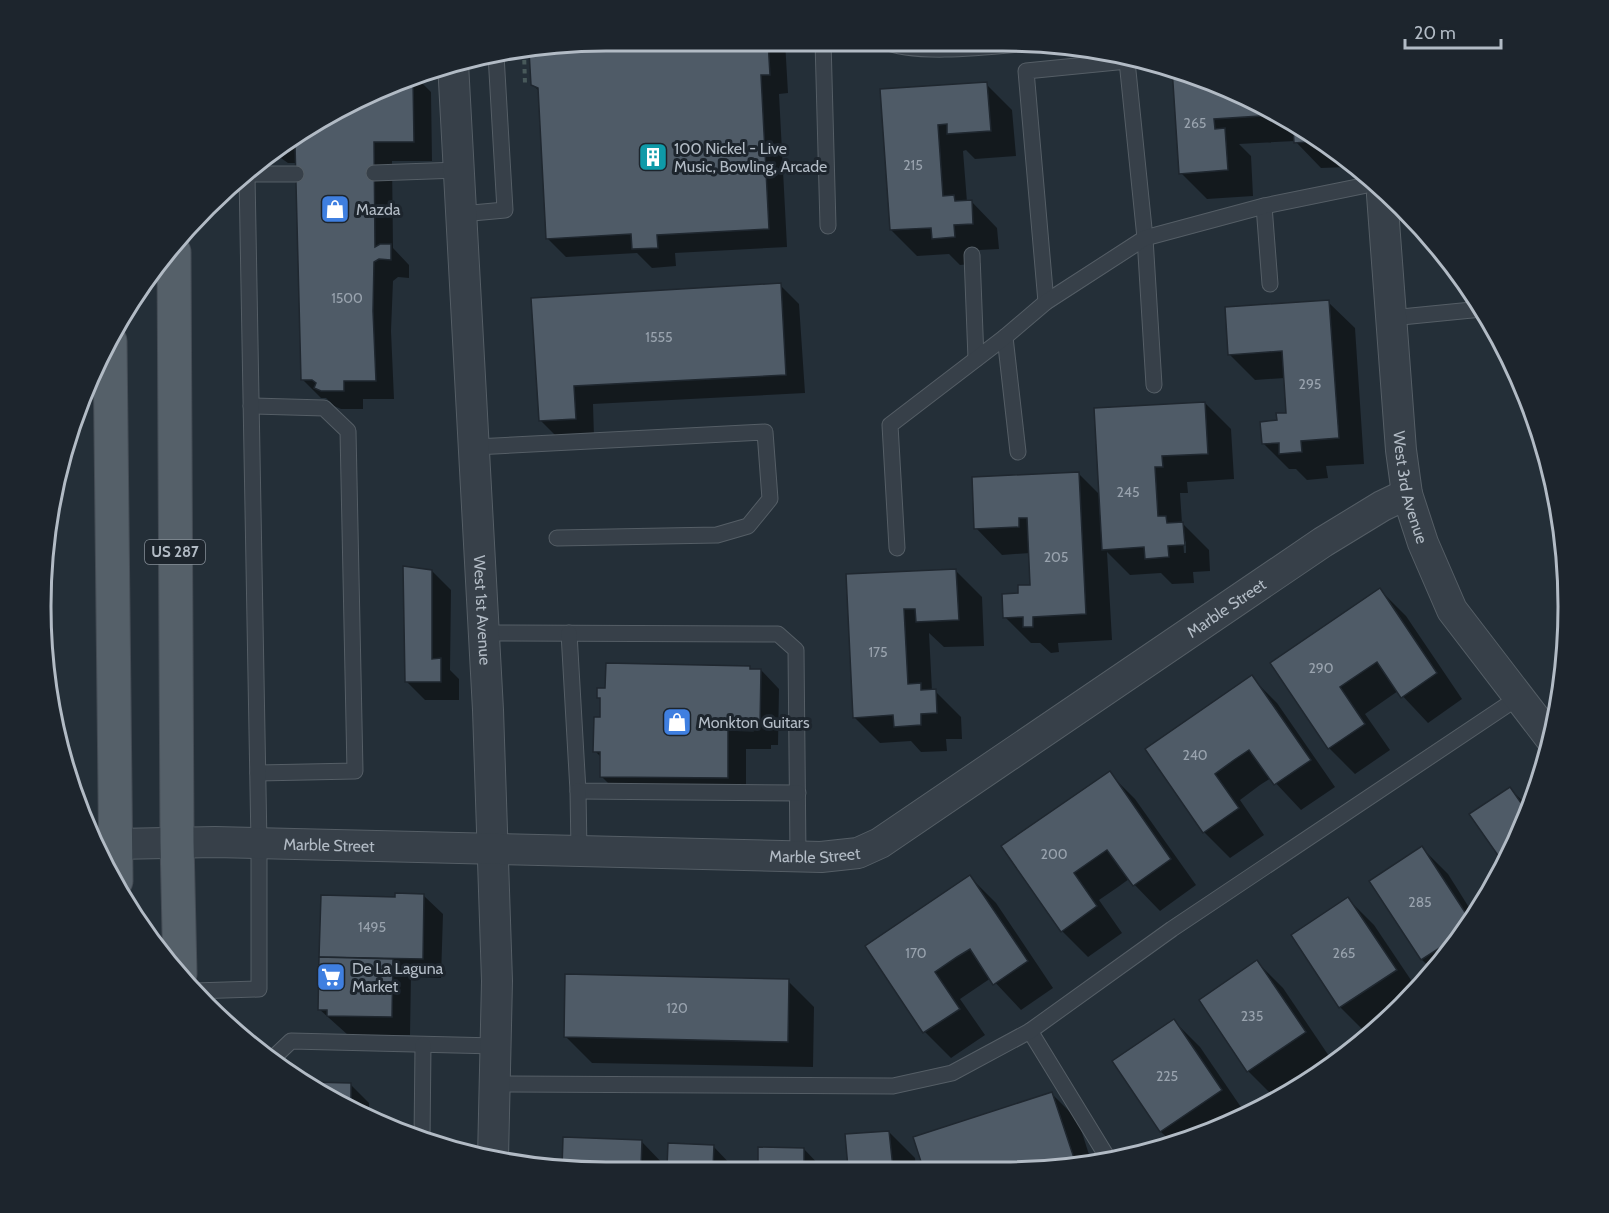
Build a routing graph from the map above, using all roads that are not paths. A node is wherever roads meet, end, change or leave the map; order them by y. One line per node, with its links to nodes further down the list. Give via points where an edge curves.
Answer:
1 (823, 51): 15 (lane)
2 (496, 62): 14 (lane, via 505,210)
3 (1113, 62): 20 (lane, via 1026,71)
4 (1126, 66): 16 (lane)
5 (454, 73): 6 (street, West 1st Avenue)
6 (459, 170): 7 (lane); 14 (street, West 1st Avenue)
7 (374, 173)
8 (296, 174): 9 (lane)
9 (257, 175)
10 (248, 182): 27 (lane)
11 (1365, 185): 13 (lane)
12 (1383, 202): 22 (street, West 3rd Avenue)
13 (1264, 206): 16 (lane); 19 (lane)
14 (461, 214): 28 (street, West 1st Avenue)
15 (828, 226)
16 (1145, 238): 20 (lane); 26 (lane)
17 (972, 255): 25 (lane)
18 (174, 258): 40 (main road, US 287)
19 (1270, 284)
20 (1046, 302): 23 (lane)
21 (1472, 310): 22 (lane)
22 (1391, 318): 30 (street, West 3rd Avenue)
23 (1005, 337): 25 (lane); 29 (lane)
24 (110, 357): 41 (main road)
25 (976, 359): 32 (lane, via 890,425)
26 (1154, 385)
27 (251, 406): 37 (lane); 37 (lane, via 324,408 348,431 355,771)
28 (475, 447): 31 (lane, via 765,432 770,499 747,525 717,535); 33 (street, West 1st Avenue)
29 (1018, 452)
30 (1407, 494): 35 (street, West 3rd Avenue, via 1452,610); 45 (street, Marble Street, via 1323,542 880,843 858,853)
31 (557, 538)
32 (897, 548)
33 (484, 633): 34 (lane); 43 (street, West 1st Avenue)
34 (569, 633): 38 (lane); 39 (lane, via 778,634 796,650)
35 (1519, 697): 36 (street, West 3rd Avenue); 48 (lane, via 1172,929)
36 (1545, 726)
37 (258, 773): 42 (lane)
38 (578, 791): 39 (lane); 44 (lane)
39 (798, 793): 45 (lane)
40 (177, 842): 41 (street, Marble Street); 42 (street, Marble Street); 46 (main road, US 287)
41 (107, 844)
42 (259, 844): 43 (street, Marble Street); 47 (lane, via 259,989)
43 (493, 849): 44 (street, Marble Street); 50 (street, West 1st Avenue)
44 (579, 851): 45 (street, Marble Street)
45 (798, 856)
46 (180, 962)
47 (206, 991)
48 (1030, 1031): 52 (lane, via 952,1073 893,1086); 55 (lane)
49 (423, 1045): 50 (lane); 51 (lane, via 291,1041); 53 (lane)
50 (496, 1046): 52 (street, West 1st Avenue)
51 (278, 1054)
52 (495, 1084): 54 (street, West 1st Avenue)
53 (422, 1131)
54 (493, 1150)
55 (1104, 1152)

